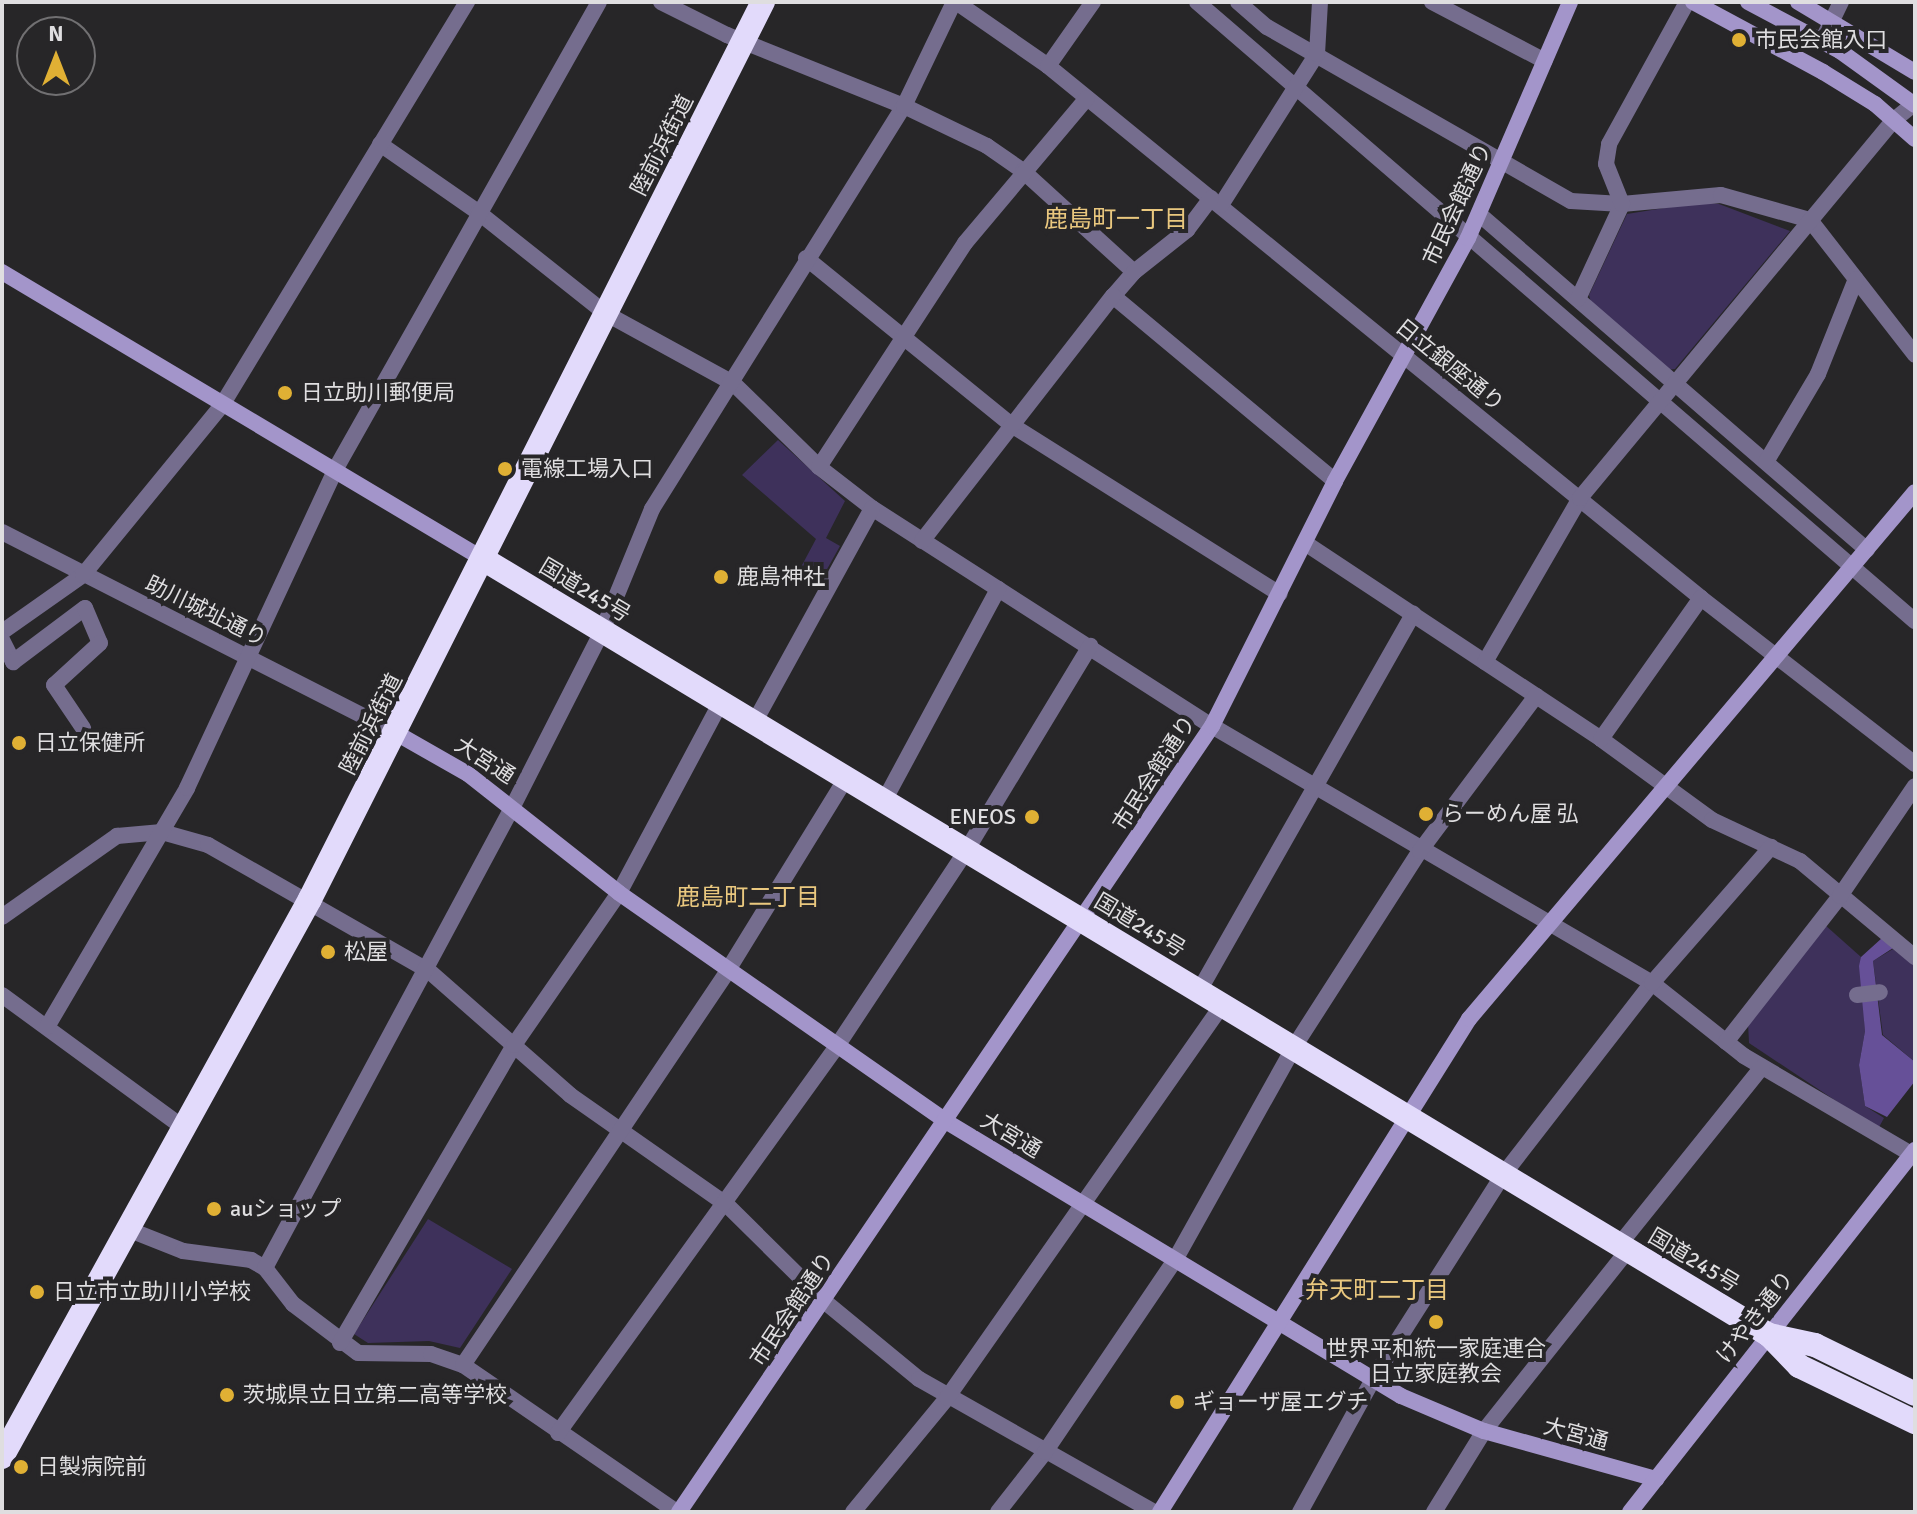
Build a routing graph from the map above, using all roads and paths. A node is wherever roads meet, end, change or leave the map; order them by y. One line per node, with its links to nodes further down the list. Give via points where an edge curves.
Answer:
1 (467, 2): 30 (street)
2 (599, 2): 35 (street)
3 (661, 2): 18 (street, via 727,35)
4 (763, 2): 18 (highway, 陸前浜街道)
5 (1093, 2): 22 (street)
6 (1197, 2): 24 (street)
7 (1238, 2): 20 (street, via 1267,27)
8 (1320, 2): 20 (street)
9 (1432, 2): 21 (street)
10 (1570, 2): 21 (street, 市民会館通り)
11 (1687, 2): 34 (street, via 1609,144 1606,164)
12 (1693, 2): 28 (street, via 1823,72)
13 (1748, 2): 19 (street)
14 (1798, 2): 17 (street)
15 (1841, 2): 17 (street)
16 (961, 3): 22 (street, 日立銀座通り); 27 (street)
17 (1832, 20): 19 (street); 23 (street)
18 (745, 38): 27 (street); 45 (highway, 陸前浜街道)
19 (1822, 41): 26 (street)
20 (1317, 54): 24 (street); 31 (street)
21 (1545, 61): 31 (street, 市民会館通り)
22 (1048, 66): 25 (street, 日立銀座通り)
23 (1915, 72)
24 (1293, 86): 33 (street); 38 (street)
25 (1087, 98): 32 (street); 33 (street, 日立銀座通り)
26 (1915, 104): 28 (street)
27 (904, 106): 32 (street, via 987,146); 39 (street)
28 (1894, 120): 29 (street); 37 (street)
29 (1915, 139)
30 (380, 144): 35 (street); 52 (street)
31 (1501, 162): 34 (street, via 1571,201); 36 (street, 市民会館通り)
32 (1023, 171): 41 (street); 46 (street, via 965,243)
33 (1216, 202): 41 (street); 48 (street, 日立銀座通り)
34 (1622, 204): 37 (street, via 1721,195); 44 (street)
35 (478, 212): 45 (street); 56 (street)
36 (1479, 214): 38 (street, 市民会館通り); 44 (street)
37 (1810, 220): 42 (street); 50 (street)
38 (1468, 238): 48 (street, 市民会館通り); 51 (street)
39 (806, 258): 46 (street); 49 (street)
40 (2, 272): 52 (street)
41 (1134, 272): 43 (street)
42 (1856, 279): 47 (street); 54 (street, via 1818,374)
43 (1113, 296): 53 (street); 57 (street)
44 (1578, 299): 50 (street)
45 (605, 313): 49 (street); 65 (highway, 陸前浜街道)
46 (903, 335): 53 (street); 55 (street)
47 (1915, 355)
48 (1405, 358): 57 (street, 市民会館通り); 59 (street, 日立銀座通り)
49 (733, 383): 55 (street); 73 (street, via 652,509)
50 (1676, 383): 51 (street); 54 (street)
51 (1659, 403): 59 (street); 66 (street)
52 (222, 405): 56 (street); 67 (street)
53 (1013, 426): 62 (street); 69 (street)
54 (1766, 462): 64 (street)
55 (819, 467): 60 (street)
56 (335, 470): 65 (street); 77 (street)
57 (1335, 481): 63 (street, 市民会館通り)
58 (1915, 492): 64 (street)
59 (1580, 498): 70 (street, 日立銀座通り); 79 (street)
60 (872, 508): 62 (street); 82 (street)
61 (2, 532): 67 (street, 助川城址通り)
62 (922, 541): 68 (street)
63 (1305, 543): 69 (street, 市民会館通り); 71 (street)
64 (1867, 550): 66 (street)
65 (483, 559): 73 (highway, 国道245号); 85 (highway, 陸前浜街道)
66 (1852, 566): 72 (street); 78 (street)
67 (83, 575): 74 (street); 77 (street, 助川城址通り)
68 (998, 589): 76 (street); 92 (street)
69 (1280, 594): 83 (street, 市民会館通り)
70 (1701, 598): 78 (street, 日立銀座通り); 86 (street)
71 (1413, 614): 79 (street); 91 (street)
72 (1915, 621)
73 (602, 631): 81 (highway, 国道245号); 93 (street)
74 (2, 632)
75 (2, 640): 84 (street, via 13,662 85,608 100,643 54,685)
76 (1090, 646): 83 (street); 96 (street)
77 (248, 655): 85 (street, 助川城址通り); 94 (street)
78 (1775, 657): 87 (street, 日立銀座通り); 89 (street)
79 (1485, 662): 80 (street)
80 (1536, 696): 86 (street); 97 (street)
81 (721, 702): 82 (highway, 国道245号); 98 (street)
82 (754, 723): 88 (highway, 国道245号)
83 (1212, 726): 91 (street); 102 (street, 市民会館通り)
84 (83, 728)
85 (396, 733): 93 (street, 大宮通); 100 (highway, 陸前浜街道)
86 (1601, 739): 89 (street)
87 (1915, 764)
88 (846, 778): 92 (highway, 国道245号); 105 (street)
89 (1665, 784): 95 (street, via 1712,820); 103 (street)
90 (1915, 786): 99 (street)
91 (1316, 789): 97 (street); 108 (street)
92 (884, 801): 96 (highway, 国道245号)
93 (513, 806): 98 (street, 大宮通); 106 (street)
94 (162, 832): 100 (street, via 197,840); 101 (street, via 117,836); 113 (street)
95 (1771, 847): 99 (street, via 1800,861); 107 (street)
96 (966, 851): 102 (highway, 国道245号); 116 (street)
97 (1420, 851): 103 (street); 117 (street)
98 (619, 893): 105 (street, 大宮通); 115 (street)
99 (1840, 896): 104 (street); 114 (street)
100 (310, 899): 106 (street); 121 (highway, 陸前浜街道)
101 (2, 917)
102 (1083, 921): 108 (highway, 国道245号); 120 (street, 市民会館通り)
103 (1547, 923): 107 (street); 119 (street, via 1469,1019)
104 (1915, 957)
105 (728, 970): 116 (street, 大宮通); 122 (street)
106 (429, 971): 115 (street); 130 (street)
107 (1652, 983): 114 (street); 124 (street)
108 (1199, 991): 112 (highway, 国道245号)
109 (1880, 992): 111 (street)
110 (2, 995): 113 (street)
111 (1857, 995)
112 (1222, 1005): 117 (highway, 国道245号); 125 (street)
113 (47, 1027): 121 (street)
114 (1726, 1042): 118 (street)
115 (514, 1045): 122 (street, via 570,1095); 134 (street)
116 (837, 1046): 120 (street, 大宮通); 126 (street)
117 (1294, 1047): 119 (highway, 国道245号); 129 (street)
118 (1762, 1067): 123 (street); 128 (street)
119 (1407, 1116): 124 (highway, 国道245号); 132 (street)
120 (947, 1122): 125 (street, 大宮通); 131 (street, 市民会館通り)
121 (185, 1129): 127 (highway, 陸前浜街道)
122 (621, 1130): 126 (street); 135 (street)
123 (1914, 1153): 133 (street, けやき通り)
124 (1503, 1175): 128 (highway, 国道245号); 136 (street)
125 (1082, 1203): 129 (street, 大宮通); 138 (street)
126 (727, 1205): 131 (street); 141 (street)
127 (130, 1230): 130 (street, via 160,1245 234,1255); 143 (highway, 陸前浜街道)
128 (1624, 1247): 133 (highway, 国道245号); 140 (street)
129 (1175, 1260): 132 (street, 大宮通); 142 (street)
130 (265, 1268): 134 (street, via 293,1304)
131 (824, 1301): 138 (street); 145 (street, 市民会館通り)
132 (1280, 1324): 136 (street, 大宮通); 148 (street)
133 (1769, 1335): 137 (highway, 国道245号, via 1815,1345); 139 (highway, 国道245号, via 1799,1366); 144 (street, けやき通り)
134 (340, 1343): 135 (street, via 358,1353 431,1354)
135 (463, 1365): 141 (street)
136 (1373, 1379): 140 (street, 大宮通); 149 (street)
137 (1915, 1394)
138 (947, 1398): 142 (street); 146 (street)
139 (1915, 1422)
140 (1484, 1431): 144 (street, 大宮通); 150 (street)
141 (558, 1433): 145 (street)
142 (1045, 1452): 147 (street); 148 (street)
143 (2, 1457)
144 (1656, 1479): 151 (street, けやき通り)
145 (678, 1512)
146 (853, 1512)
147 (998, 1512)
148 (1157, 1512)
149 (1300, 1512)
150 (1434, 1512)
151 (1630, 1512)

